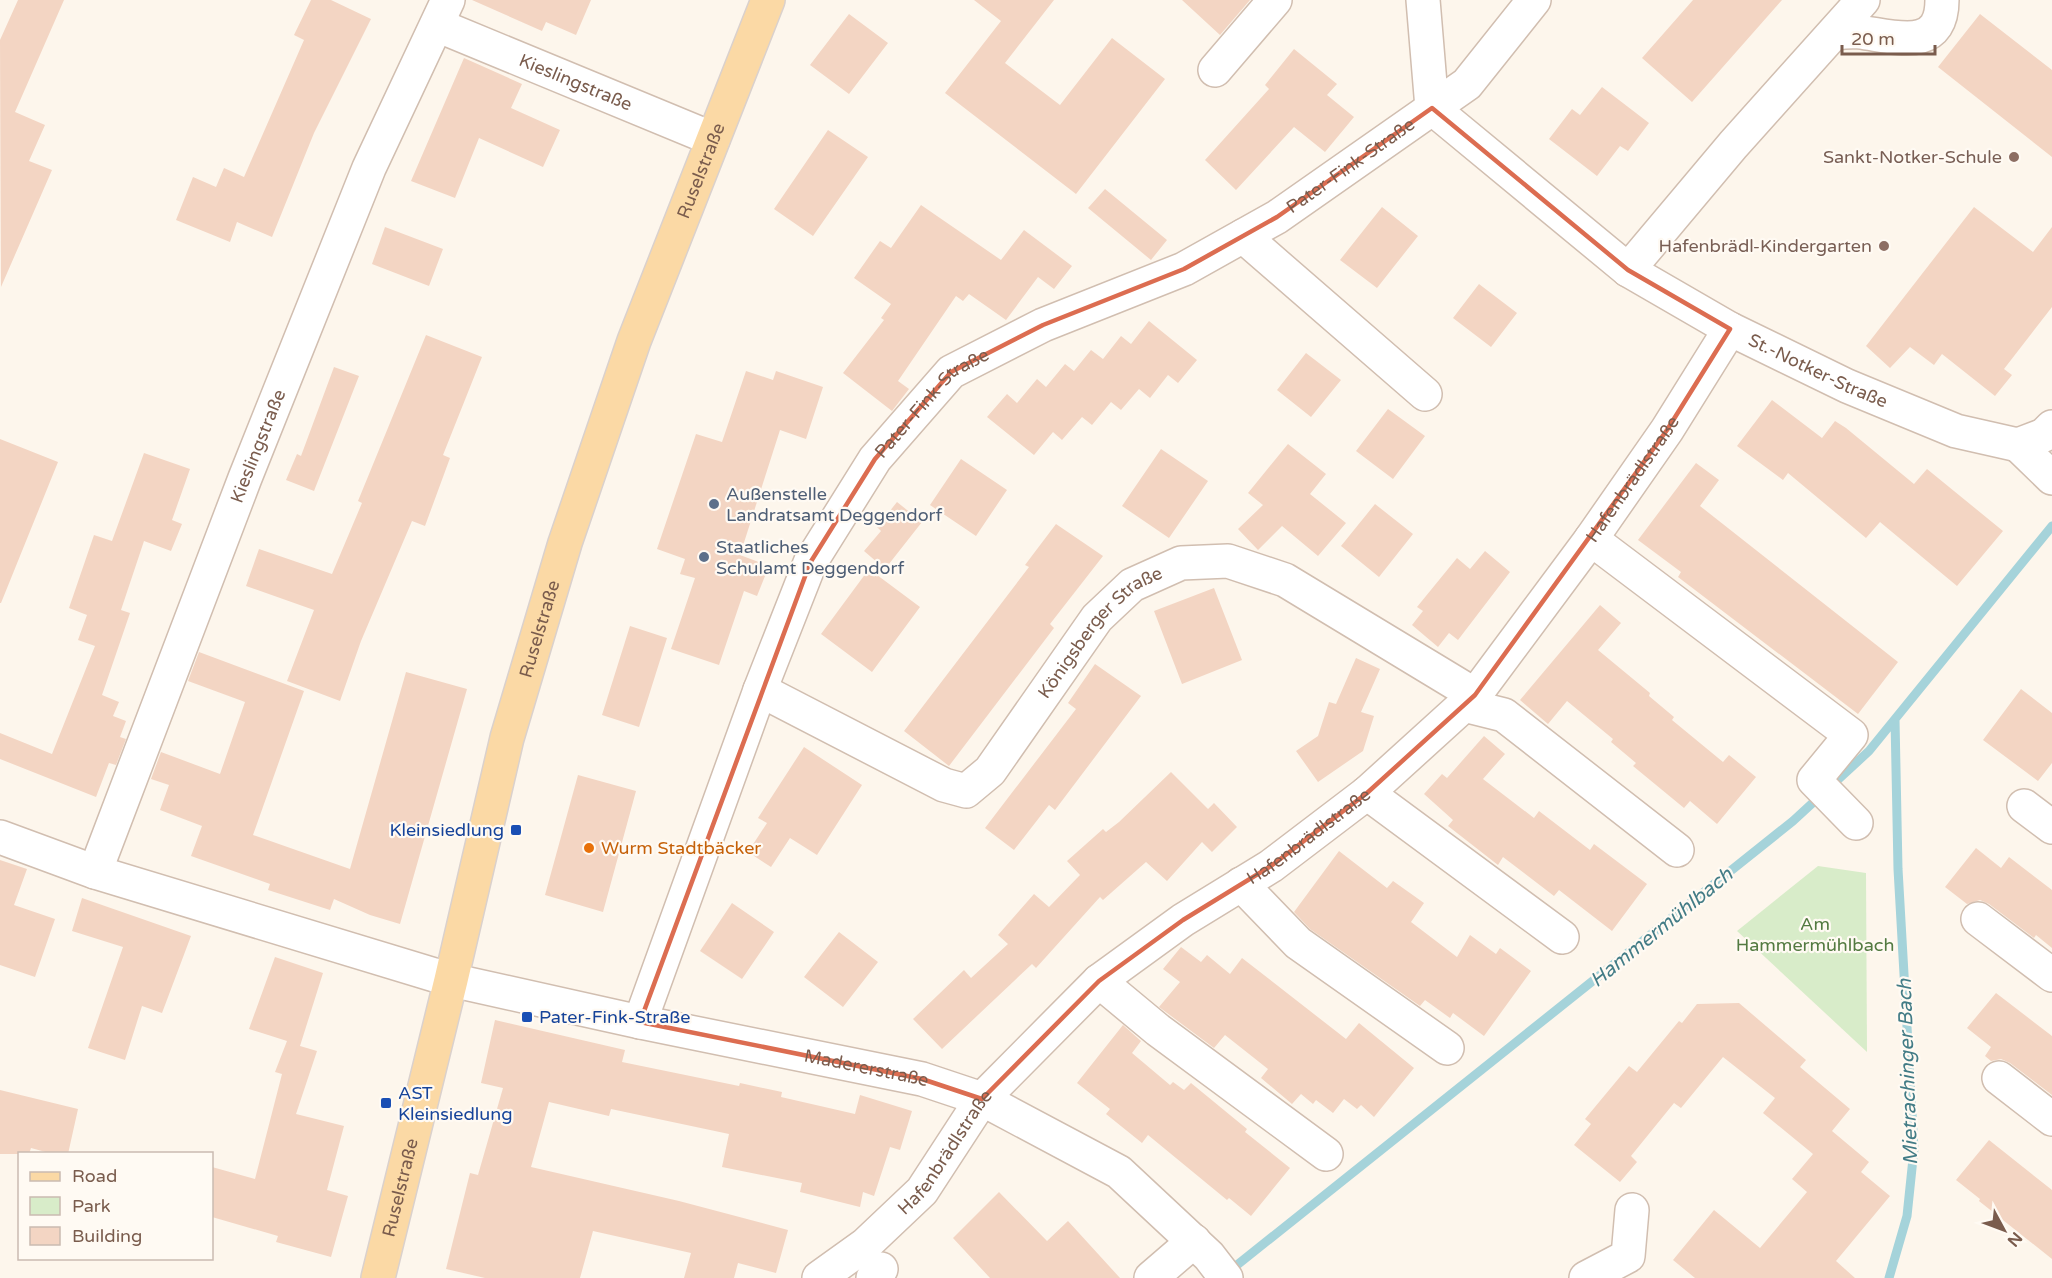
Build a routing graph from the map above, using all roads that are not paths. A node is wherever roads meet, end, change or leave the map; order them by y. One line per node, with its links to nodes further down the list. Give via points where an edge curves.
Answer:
1 (768, 0): 11 (main road, Ruselstraße)
2 (1275, 0): 9 (street)
3 (1423, 0): 10 (street)
4 (1534, 0): 10 (street, Pater-Fink-Straße, via 1467,84)
5 (1863, 0): 8 (street)
6 (1942, 0): 8 (street, via 1937,22 1930,32 1918,38 1893,39 1856,31)
7 (442, 13): 11 (street, Kieslingstraße); 28 (street, Kieslingstraße, via 365,178 245,478)
8 (1835, 33): 13 (street, via 1733,145)
9 (1215, 70)
10 (1432, 108): 12 (street, Pater-Fink-Straße, via 1277,217); 13 (street, St.-Notker-Straße)
11 (713, 139): 33 (main road, Ruselstraße, via 634,341 566,543 507,738)
12 (1243, 236): 15 (street); 20 (street, Pater-Fink-Straße, via 1184,269 1043,325 951,372 875,459 810,563)
13 (1628, 270): 14 (street, St.-Notker-Straße)
14 (1730, 329): 17 (street, St.-Notker-Straße, via 1847,386 1956,431); 19 (street, Hafenbrädlstraße, via 1667,430)
15 (1425, 394)
16 (2052, 427): 17 (street, via 2044,435)
17 (2018, 446): 18 (street, St.-Notker-Straße)
18 (2052, 478)
19 (1591, 539): 21 (street, Hafenbrädlstraße); 24 (street, via 1851,735 1814,780)
20 (760, 690): 21 (street, Königsberger Straße, via 944,785 966,790 990,771 1097,618 1132,585 1181,563 1228,561 1285,580); 35 (street, Pater-Fink-Straße)
21 (1469, 700): 22 (street, Hafenbrädlstraße); 27 (street, via 1504,715)
22 (1367, 793): 29 (street, Hafenbrädlstraße); 31 (street)
23 (2024, 806): 25 (street)
24 (1856, 823)
25 (2052, 827)
26 (0, 837): 28 (street)
27 (1677, 850)
28 (95, 872): 33 (street)
29 (1241, 884): 34 (street, Hafenbrädlstraße); 36 (street, via 1298,944)
30 (1978, 919): 32 (street)
31 (1562, 937)
32 (2052, 975)
33 (452, 980): 35 (street, Madererstraße); 43 (main road, Ruselstraße)
34 (1099, 981): 38 (street, Hafenbrädlstraße); 40 (street, via 1158,1030)
35 (640, 1022): 38 (street, Madererstraße, via 922,1079)
36 (1447, 1048)
37 (1999, 1078): 39 (street)
38 (982, 1099): 42 (street, Madererstraße, via 1119,1172); 44 (street, Hafenbrädlstraße, via 921,1191 865,1245)
39 (2052, 1119)
40 (1326, 1154)
41 (1632, 1210): 46 (street, via 1628,1256)
42 (1210, 1258): 45 (street)
43 (378, 1278)
44 (819, 1278)
45 (1151, 1278)
46 (1586, 1278)

